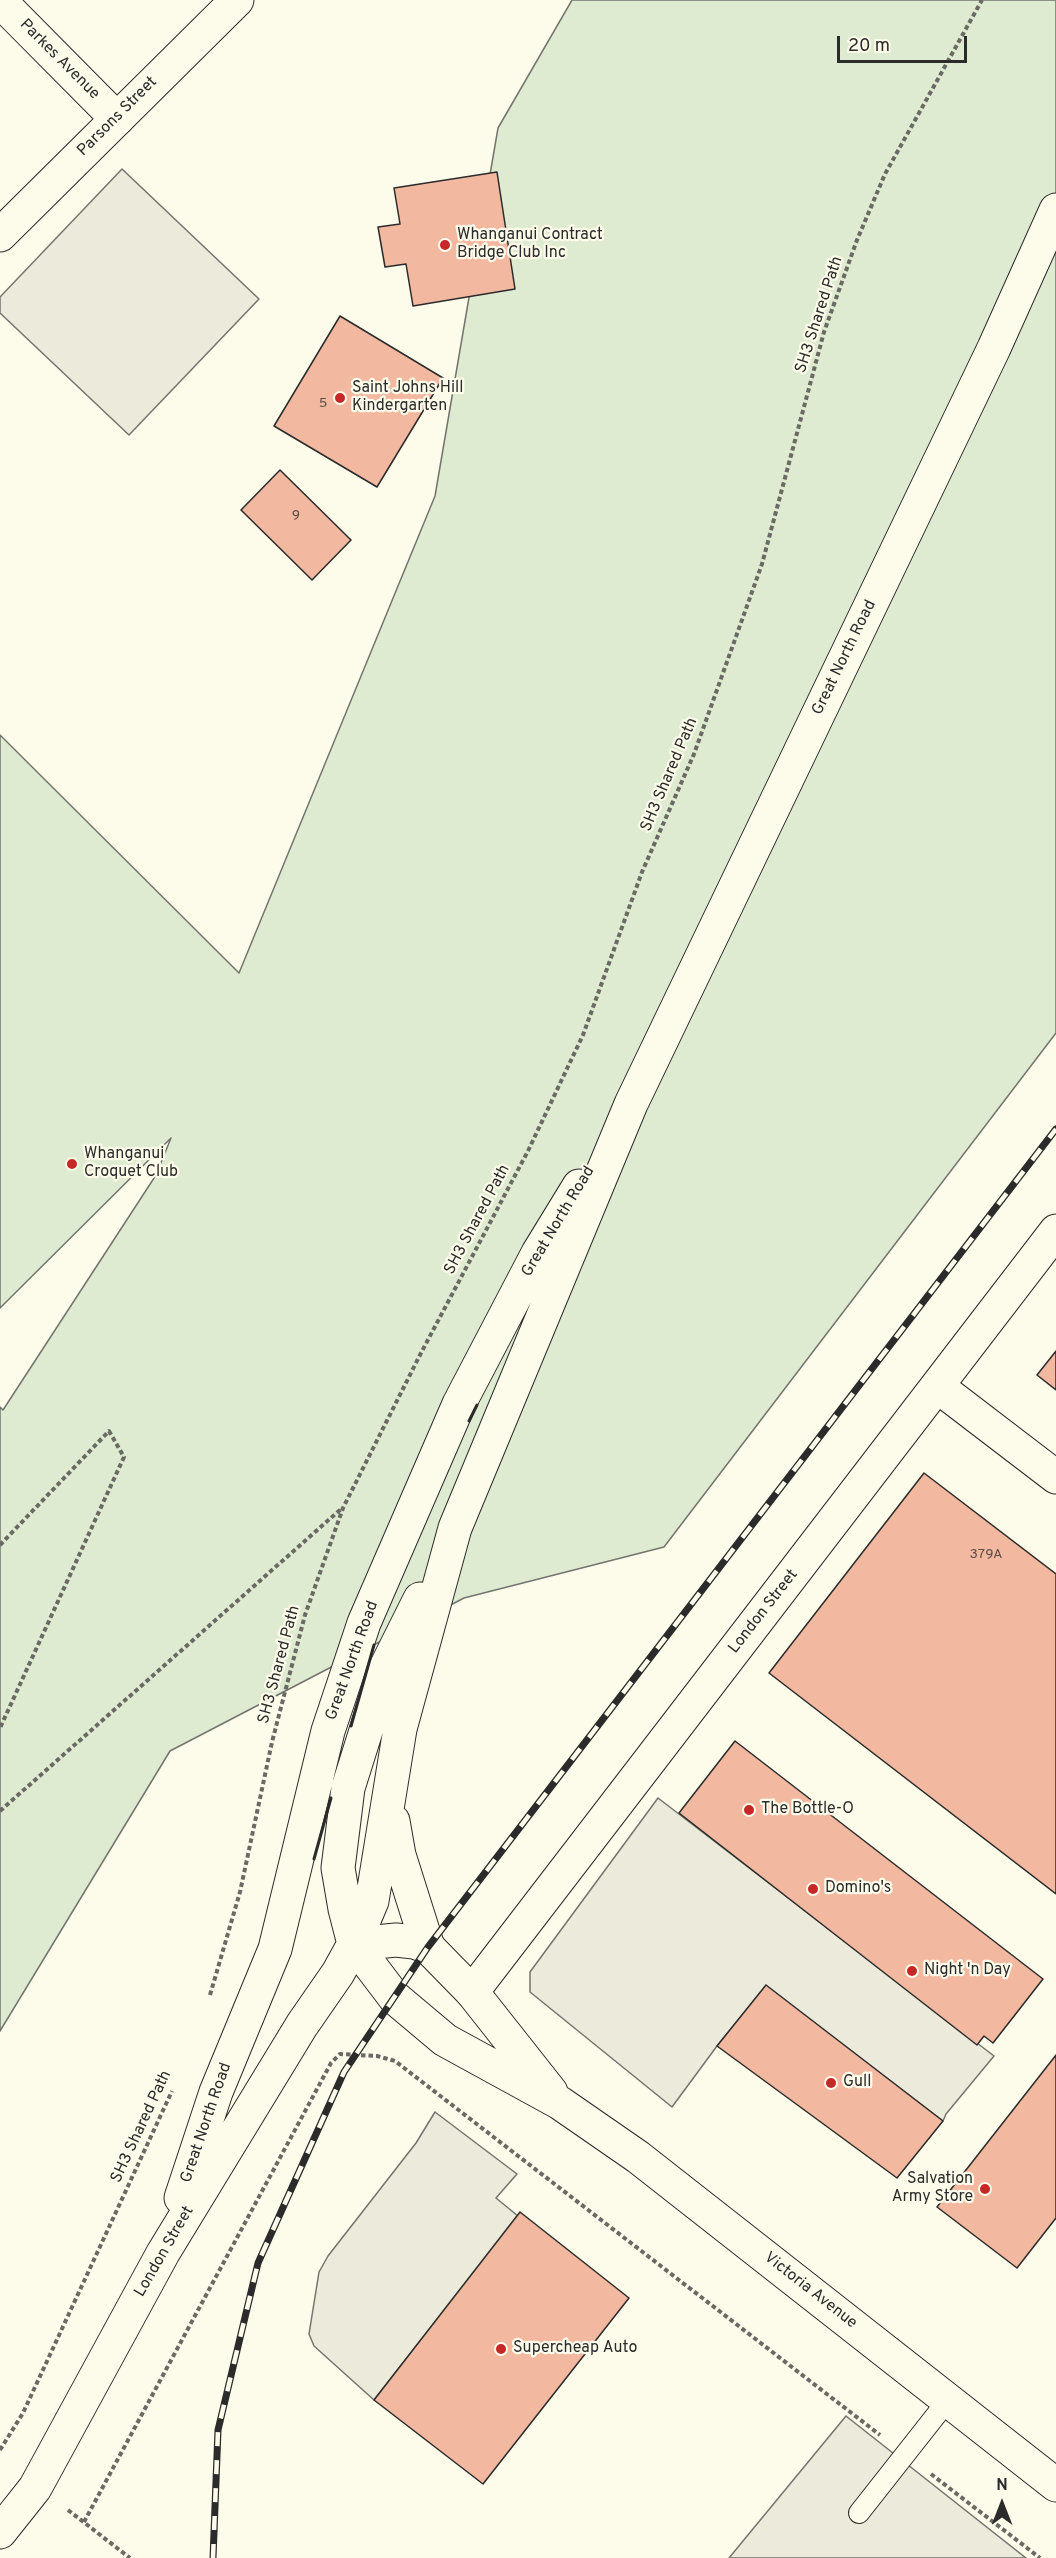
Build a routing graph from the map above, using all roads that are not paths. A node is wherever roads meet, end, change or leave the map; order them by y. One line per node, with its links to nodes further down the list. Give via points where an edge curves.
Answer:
1 (237, 0): 3 (main road, Parsons Street)
2 (0, 1): 3 (main road, Parkes Avenue)
3 (117, 119): 5 (main road, Parsons Street)
4 (1056, 210): 6 (main road, Great North Road)
5 (0, 235)
6 (631, 1104): 10 (main road, Great North Road); 16 (main road, Great North Road, via 538,1253 459,1404 364,1623 328,1731 275,1948 216,2092)
7 (1056, 1231): 8 (main road, London Street)
8 (937, 1386): 9 (main road); 14 (main road, London Street)
9 (1056, 1477)
10 (455, 1528): 11 (main road, Great North Road, via 400,1729); 12 (main road, via 386,1667 348,1788 338,1868)
11 (389, 1799): 12 (main road, Great North Road, via 372,1901); 13 (main road, via 399,1855)
12 (354, 1944): 13 (main road, via 396,1940); 15 (main road, Victoria Avenue, via 395,1998 446,2040); 16 (main road, London Street)
13 (428, 1947): 14 (main road, Victoria Avenue)
14 (472, 1992): 15 (main road, Victoria Avenue)
15 (560, 2103): 17 (main road, Victoria Avenue, via 638,2157)
16 (163, 2253): 20 (main road, London Street, via 35,2488)
17 (948, 2400): 18 (main road, Victoria Avenue); 19 (lane)
18 (1056, 2485)
19 (859, 2513)
20 (0, 2532)

